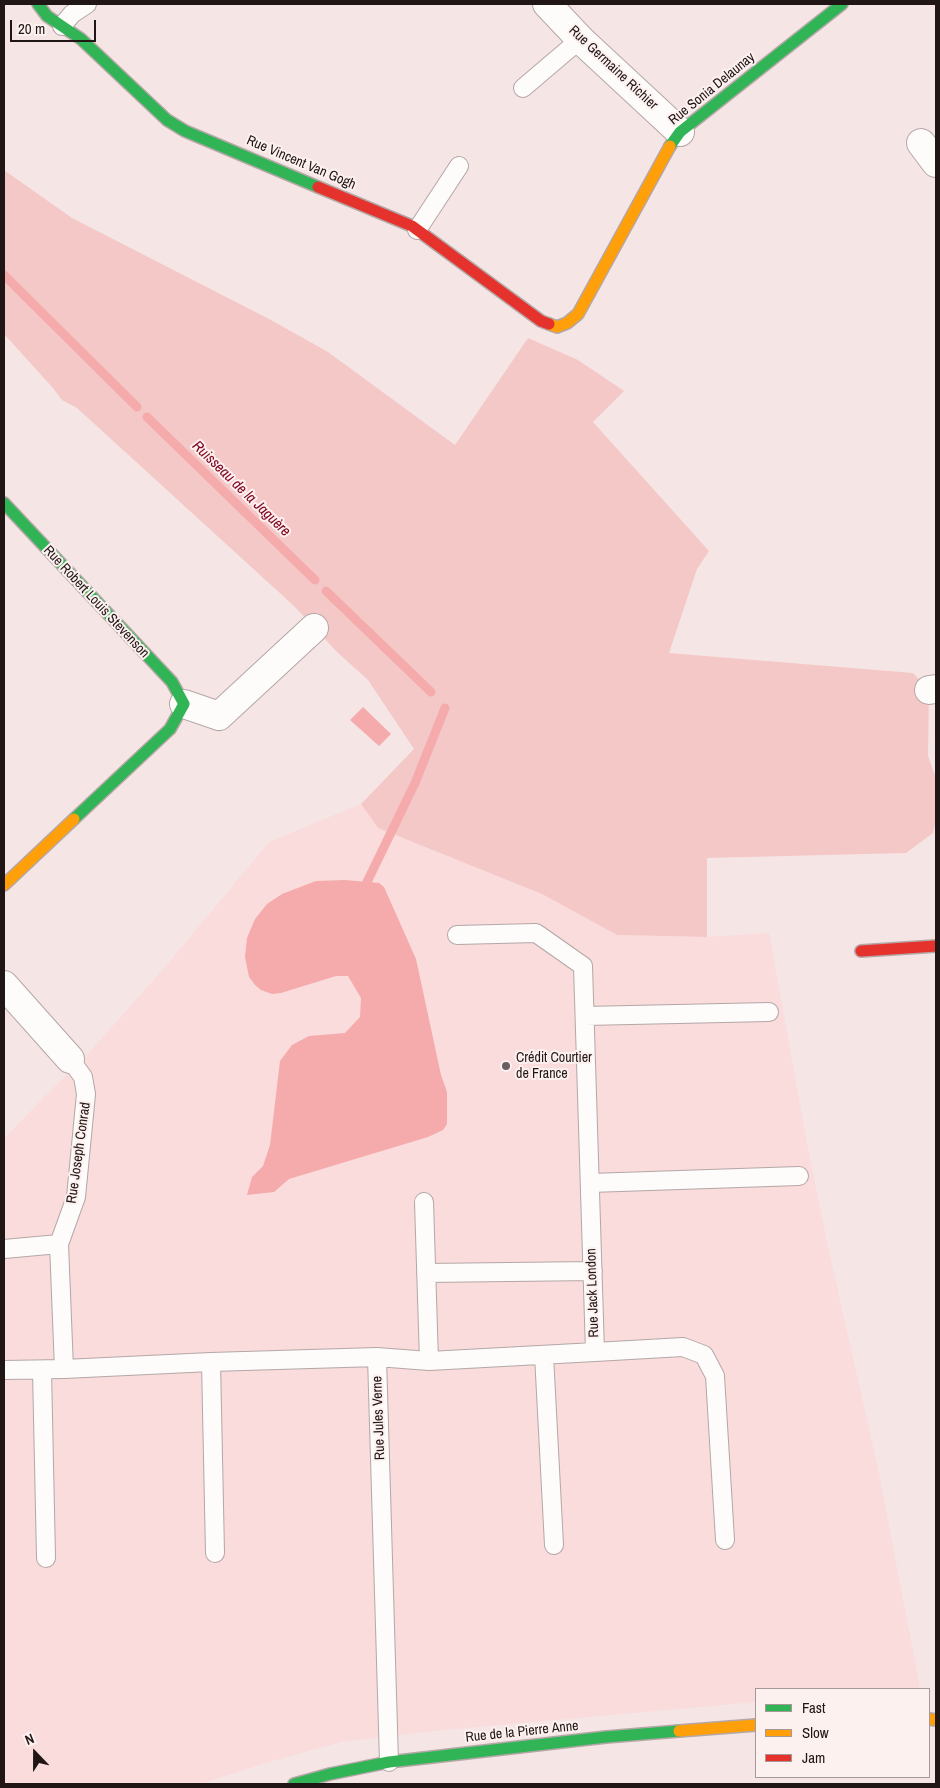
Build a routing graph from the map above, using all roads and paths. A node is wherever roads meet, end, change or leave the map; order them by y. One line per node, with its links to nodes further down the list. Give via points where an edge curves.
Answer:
1 (38, 4): 5 (street, Rue Vincent Van Gogh, via 47,16)
2 (87, 4): 5 (lane)
3 (547, 4): 6 (street, Rue Germaine Richier)
4 (842, 4): 8 (street, Rue Sonia Delaunay)
5 (62, 26): 10 (street, Rue Vincent Van Gogh, via 81,39 166,120 185,131)
6 (582, 41): 7 (lane); 8 (street, Rue Germaine Richier)
7 (523, 88)
8 (680, 132): 11 (street, Rue Sonia Delaunay, via 666,150 578,314)
9 (459, 166): 10 (lane)
10 (417, 230): 11 (street, Rue Vincent Van Gogh, via 541,321 557,327)
11 (567, 323)
12 (4, 503): 14 (street, Rue Robert Louis Stevenson, via 172,682)
13 (314, 628): 14 (street, via 218,716)
14 (184, 704): 15 (street, via 170,729)
15 (4, 885)
16 (457, 935): 21 (lane, Rue Jack London, via 536,933 583,966)
17 (936, 946): 18 (street)
18 (861, 951)
19 (4, 984): 22 (street)
20 (769, 1012): 21 (lane)
21 (585, 1016): 24 (lane, Rue Jack London)
22 (70, 1059): 26 (lane, Rue Joseph Conrad, via 83,1077 86,1094 76,1197)
23 (799, 1176): 24 (lane)
24 (590, 1183): 28 (lane, Rue Jack London)
25 (424, 1202): 29 (lane)
26 (59, 1244): 27 (lane); 35 (lane, Rue Joseph Conrad)
27 (4, 1249)
28 (592, 1270): 29 (lane); 30 (lane, Rue Jack London)
29 (426, 1273): 33 (lane)
30 (595, 1352): 31 (lane, Rue Jack London); 38 (lane, via 683,1347 704,1355 715,1376)
31 (544, 1355): 33 (lane, Rue Jack London); 39 (lane)
32 (377, 1357): 33 (lane, Rue Jack London); 34 (lane, Rue Jules Verne); 43 (lane, Rue Jules Verne)
33 (429, 1361)
34 (211, 1362): 35 (lane, Rue Jules Verne); 40 (lane)
35 (64, 1369): 37 (lane, Rue Jules Verne)
36 (4, 1370): 37 (lane, Rue Jules Verne)
37 (42, 1370): 41 (lane)
38 (725, 1540)
39 (554, 1545)
40 (215, 1553)
41 (46, 1558)
42 (755, 1726): 43 (street, Rue de la Pierre Anne, via 606,1737)
43 (389, 1762): 44 (street, Rue de la Pierre Anne)
44 (294, 1784)

